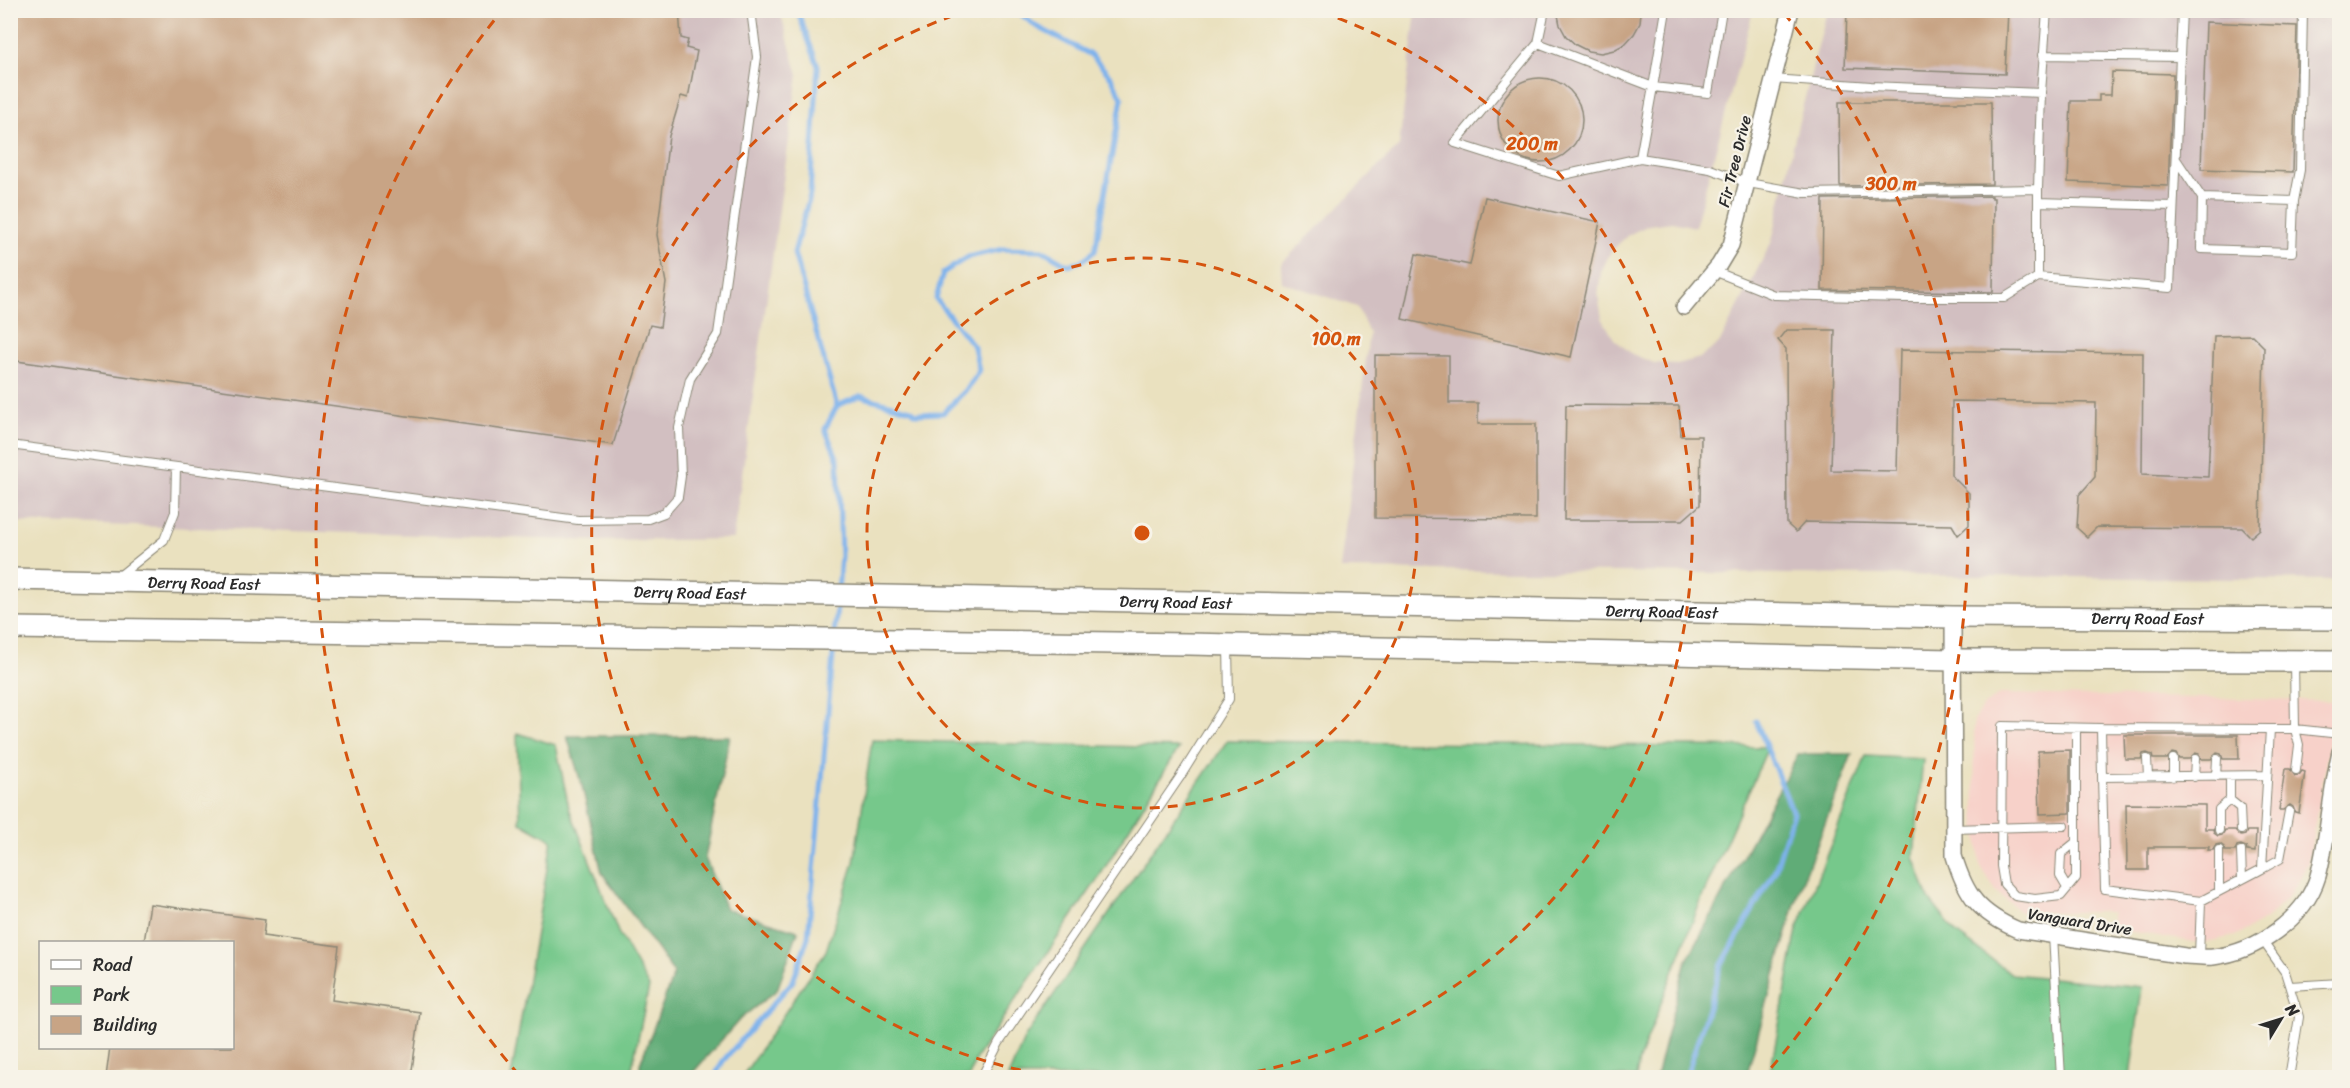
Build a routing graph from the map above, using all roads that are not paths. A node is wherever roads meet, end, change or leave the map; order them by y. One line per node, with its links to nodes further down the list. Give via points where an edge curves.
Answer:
1 (751, 10): 27 (lane, via 757,57 718,334 690,378 679,428 678,497 664,513 640,520 578,520)
2 (1545, 10): 9 (lane)
3 (1666, 10): 13 (lane)
4 (1722, 10): 13 (lane, via 1708,93)
5 (1791, 10): 12 (street, Fir Tree Drive)
6 (2046, 11): 7 (lane); 10 (lane)
7 (2182, 11): 8 (lane); 11 (lane)
8 (2302, 11): 20 (lane, via 2300,170)
9 (1538, 43): 13 (lane); 15 (lane, via 1455,143 1559,176)
10 (2043, 55): 11 (lane); 14 (lane)
11 (2180, 57): 16 (lane)
12 (1773, 79): 14 (lane); 17 (street, Fir Tree Drive)
13 (1653, 87): 15 (lane)
14 (2041, 93): 18 (lane)
15 (1640, 158): 17 (lane, via 1710,169)
16 (2176, 159): 19 (lane); 22 (lane)
17 (1748, 183): 18 (lane, via 1805,193); 23 (street, Fir Tree Drive, via 1731,245)
18 (2038, 189): 21 (lane)
19 (2202, 198): 20 (lane); 20 (lane, via 2201,249 2292,252)
20 (2294, 201)
21 (2038, 202): 22 (lane); 24 (lane)
22 (2173, 206): 24 (lane, via 2170,288)
23 (1714, 271): 24 (lane, via 1774,295 1893,298 2004,298); 25 (street, Fir Tree Drive)
24 (2038, 278)
25 (1684, 307)
26 (10, 445): 27 (lane)
27 (176, 467): 29 (lane, via 175,512 164,540)
28 (10, 579): 29 (main road, Derry Road East)
29 (113, 581): 30 (main road, Derry Road East)
30 (1953, 617): 31 (main road, Derry Road East); 34 (street, Vanguard Drive)
31 (2340, 619)
32 (10, 628): 33 (main road)
33 (1228, 645): 34 (main road); 75 (lane, via 1229,699 999,1044)
34 (1953, 660): 35 (main road); 59 (street, Vanguard Drive)
35 (2294, 660): 36 (main road); 40 (lane)
36 (2340, 660)
37 (2076, 728): 38 (lane); 58 (lane, via 2002,726); 62 (lane)
38 (2101, 728): 39 (lane); 52 (lane)
39 (2270, 729): 40 (lane); 48 (lane)
40 (2295, 729): 41 (lane); 47 (lane, via 2299,746)
41 (2340, 734)
42 (2340, 752): 71 (street, Vanguard Drive, via 2317,876 2308,897)
43 (2147, 759): 49 (lane)
44 (2173, 759): 53 (lane)
45 (2194, 759): 54 (lane)
46 (2217, 759): 50 (lane)
47 (2296, 770)
48 (2266, 775): 51 (lane); 65 (lane)
49 (2148, 776): 52 (lane); 53 (lane)
50 (2217, 776): 51 (lane); 54 (lane)
51 (2230, 776): 55 (lane)
52 (2102, 777): 69 (lane, via 2105,889)
53 (2173, 777): 54 (lane)
54 (2194, 777)
55 (2230, 800): 60 (lane, via 2219,809); 61 (lane, via 2240,808)
56 (2289, 811): 65 (lane, via 2280,859)
57 (2064, 826): 58 (lane)
58 (2000, 827): 59 (lane); 67 (lane, via 2004,884 2015,897 2061,896)
59 (1953, 829): 70 (street, Vanguard Drive, via 1954,856 1961,880 1978,905 1997,921 2018,930)
60 (2219, 830)
61 (2241, 830)
62 (2076, 842): 67 (lane, via 2076,878); 67 (lane, via 2061,854 2060,876)
63 (2219, 850): 68 (lane)
64 (2241, 851): 66 (lane)
65 (2262, 869): 66 (lane)
66 (2242, 879): 68 (lane)
67 (2067, 888)
68 (2219, 891): 69 (lane)
69 (2201, 901): 72 (lane)
70 (2053, 935): 72 (street, Vanguard Drive); 76 (lane)
71 (2263, 941): 72 (street, Vanguard Drive, via 2235,952); 74 (lane)
72 (2199, 956)
73 (2340, 983): 74 (lane)
74 (2290, 986): 77 (lane, via 2299,1017)
75 (981, 1077)
76 (2061, 1077)
77 (2289, 1077)

